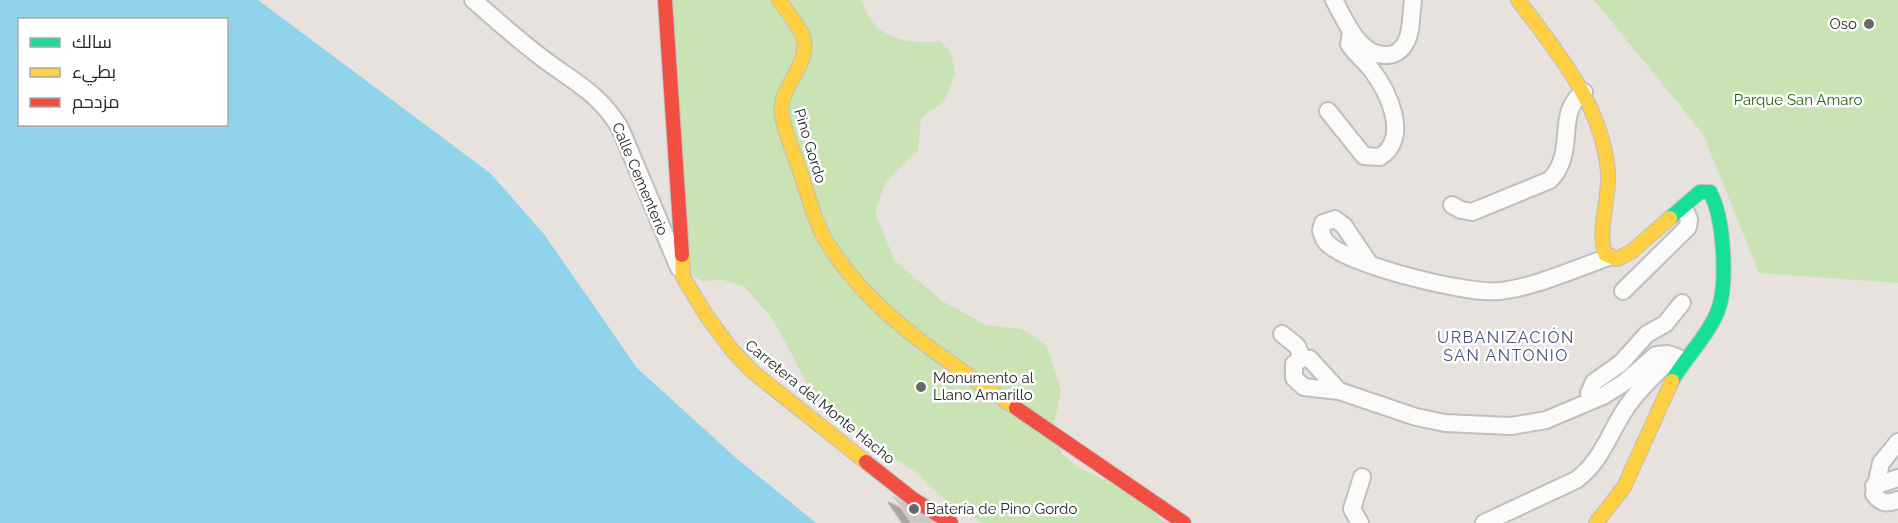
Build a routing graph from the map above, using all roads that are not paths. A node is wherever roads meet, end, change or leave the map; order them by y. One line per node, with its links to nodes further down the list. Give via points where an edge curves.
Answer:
1 (473, 0): 14 (street, Calle Cementerio, via 608,108)
2 (665, 0): 14 (street, Carretera del Monte Hacho)
3 (779, 0): 28 (street, Pino Gordo, via 805,47 804,58 783,96 781,114 825,240 857,280 906,329 940,356)
4 (1334, 0): 7 (street)
5 (1413, 0): 7 (street, via 1407,39 1394,54 1372,53)
6 (1518, 0): 8 (street)
7 (1351, 32): 9 (street, via 1349,44 1375,75 1395,119 1391,147 1380,157 1364,156)
8 (1584, 92): 10 (street, via 1570,108 1565,158 1550,180 1472,212); 12 (street, via 1596,114 1608,171 1609,193 1601,244)
9 (1328, 111)
10 (1452, 205)
11 (1683, 208): 12 (street, via 1632,252 1617,259); 15 (street, via 1689,219 1688,227); 19 (street, via 1700,192 1713,196 1724,280 1723,296 1711,326)
12 (1609, 257): 13 (street, via 1519,287 1488,292 1442,285)
13 (1369, 263)
14 (684, 277): 27 (street, Carretera del Monte Hacho, via 713,328 753,372 913,499)
15 (1623, 291)
16 (1682, 303): 21 (street, via 1665,324 1647,334 1621,363 1594,382 1589,393)
17 (1282, 334): 18 (street, via 1297,346)
18 (1302, 358): 20 (street, via 1310,359); 20 (street, via 1292,369 1300,385)
19 (1679, 358): 21 (street, via 1662,353 1651,357 1625,382); 30 (street, via 1627,407 1587,472); 31 (street, via 1628,478)
20 (1339, 391): 21 (street, via 1416,417 1493,427 1546,420)
21 (1591, 401)
22 (1898, 442): 25 (street, via 1881,463)
23 (1362, 477): 29 (street, via 1352,509)
24 (1898, 477): 25 (street)
25 (1874, 486): 26 (street, via 1878,500)
26 (1898, 500)
27 (951, 523)
28 (1184, 523)
29 (1360, 523)
30 (1484, 523)
31 (1596, 523)

